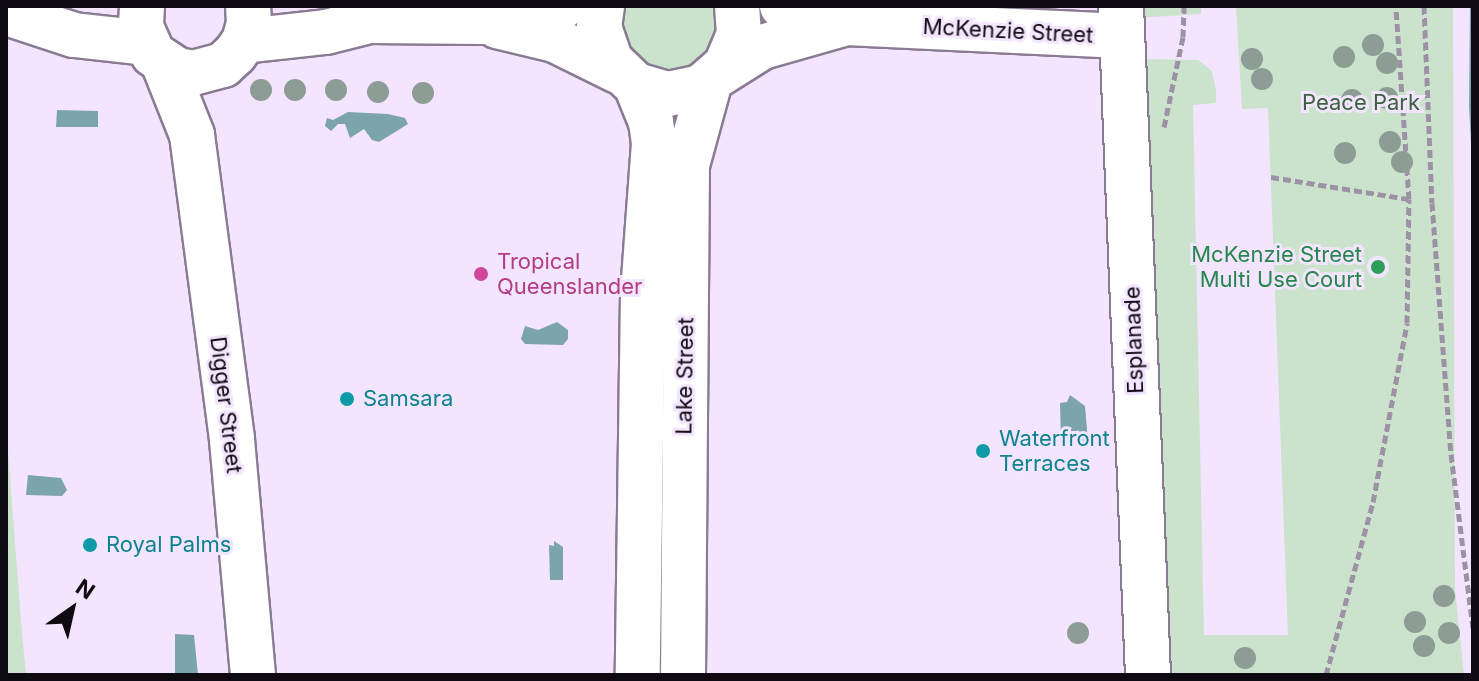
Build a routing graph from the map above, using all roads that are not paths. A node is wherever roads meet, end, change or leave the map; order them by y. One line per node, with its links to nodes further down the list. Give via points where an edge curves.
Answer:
1 (74, 6): 7 (street)
2 (317, 6): 8 (street)
3 (563, 6): 10 (street)
4 (602, 6): 15 (street, Lake Street, via 601,39)
5 (737, 6): 14 (street, Lake Street, via 737,45)
6 (782, 6): 11 (street, McKenzie Street)
7 (9, 15): 12 (street, via 74,35)
8 (369, 21): 10 (street); 13 (street, via 326,32)
9 (1121, 21): 11 (street, McKenzie Street); 20 (street, Esplanade)
10 (482, 22): 15 (street, via 555,40)
11 (846, 23): 14 (street, McKenzie Street, via 762,47)
12 (150, 37): 13 (street, via 193,73); 16 (street, Digger Street)
13 (238, 37): 16 (street, Digger Street, via 205,89)
14 (714, 77): 15 (street, McKenzie Street, via 679,93 657,92); 19 (street, Lake Street, via 687,165)
15 (627, 78): 18 (street, Lake Street, via 651,122 654,143 643,294)
16 (192, 135): 17 (street, Digger Street, via 232,440)
17 (253, 675)
18 (638, 675)
19 (683, 675)
20 (1148, 675)

